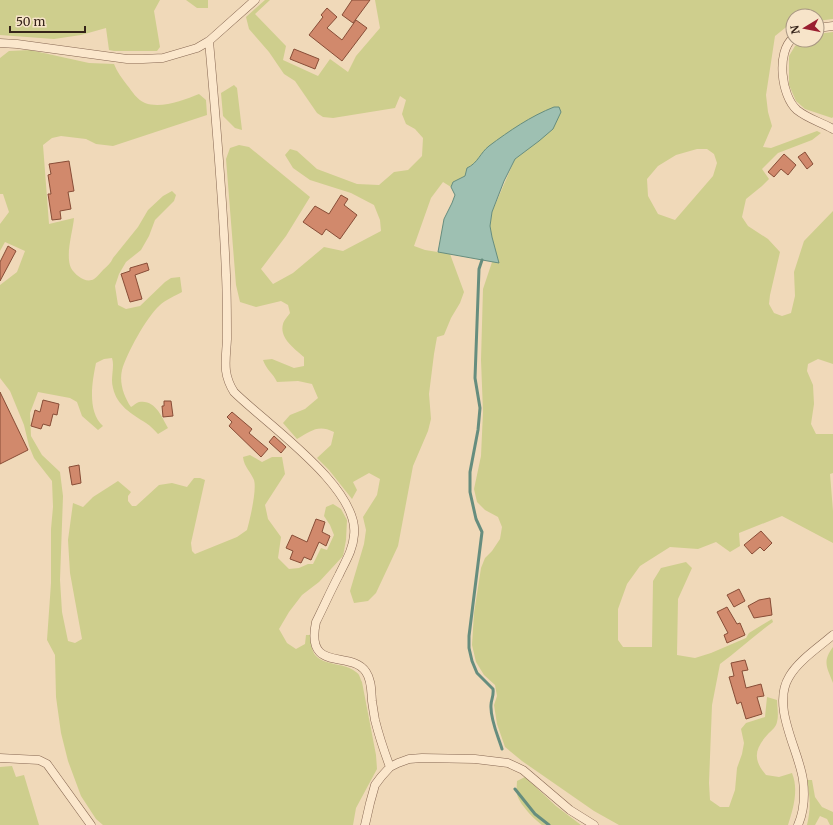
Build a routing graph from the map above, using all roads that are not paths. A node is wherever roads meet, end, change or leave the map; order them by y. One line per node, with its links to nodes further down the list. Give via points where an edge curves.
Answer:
1 (255, 0): 2 (street)
2 (208, 41): 3 (street, via 197,48 163,58 143,59); 8 (street, via 221,181 226,268 227,339 224,362 229,384 234,392 329,479 352,515 355,533 352,548 316,622 315,641 318,651 324,655 361,666 366,672 376,721)
3 (0, 44)
4 (786, 48): 5 (street, via 783,64 786,92 791,103 811,119)
5 (833, 129)
6 (833, 635): 12 (street, via 801,664 785,685 784,701 788,732 803,779 803,814)
7 (0, 758): 9 (street, via 39,760 47,764)
8 (390, 767): 10 (street, via 375,785); 11 (street, via 409,759 422,758 475,759 508,763 523,770 570,810)
9 (92, 825)
10 (365, 825)
11 (594, 825)
12 (798, 825)

